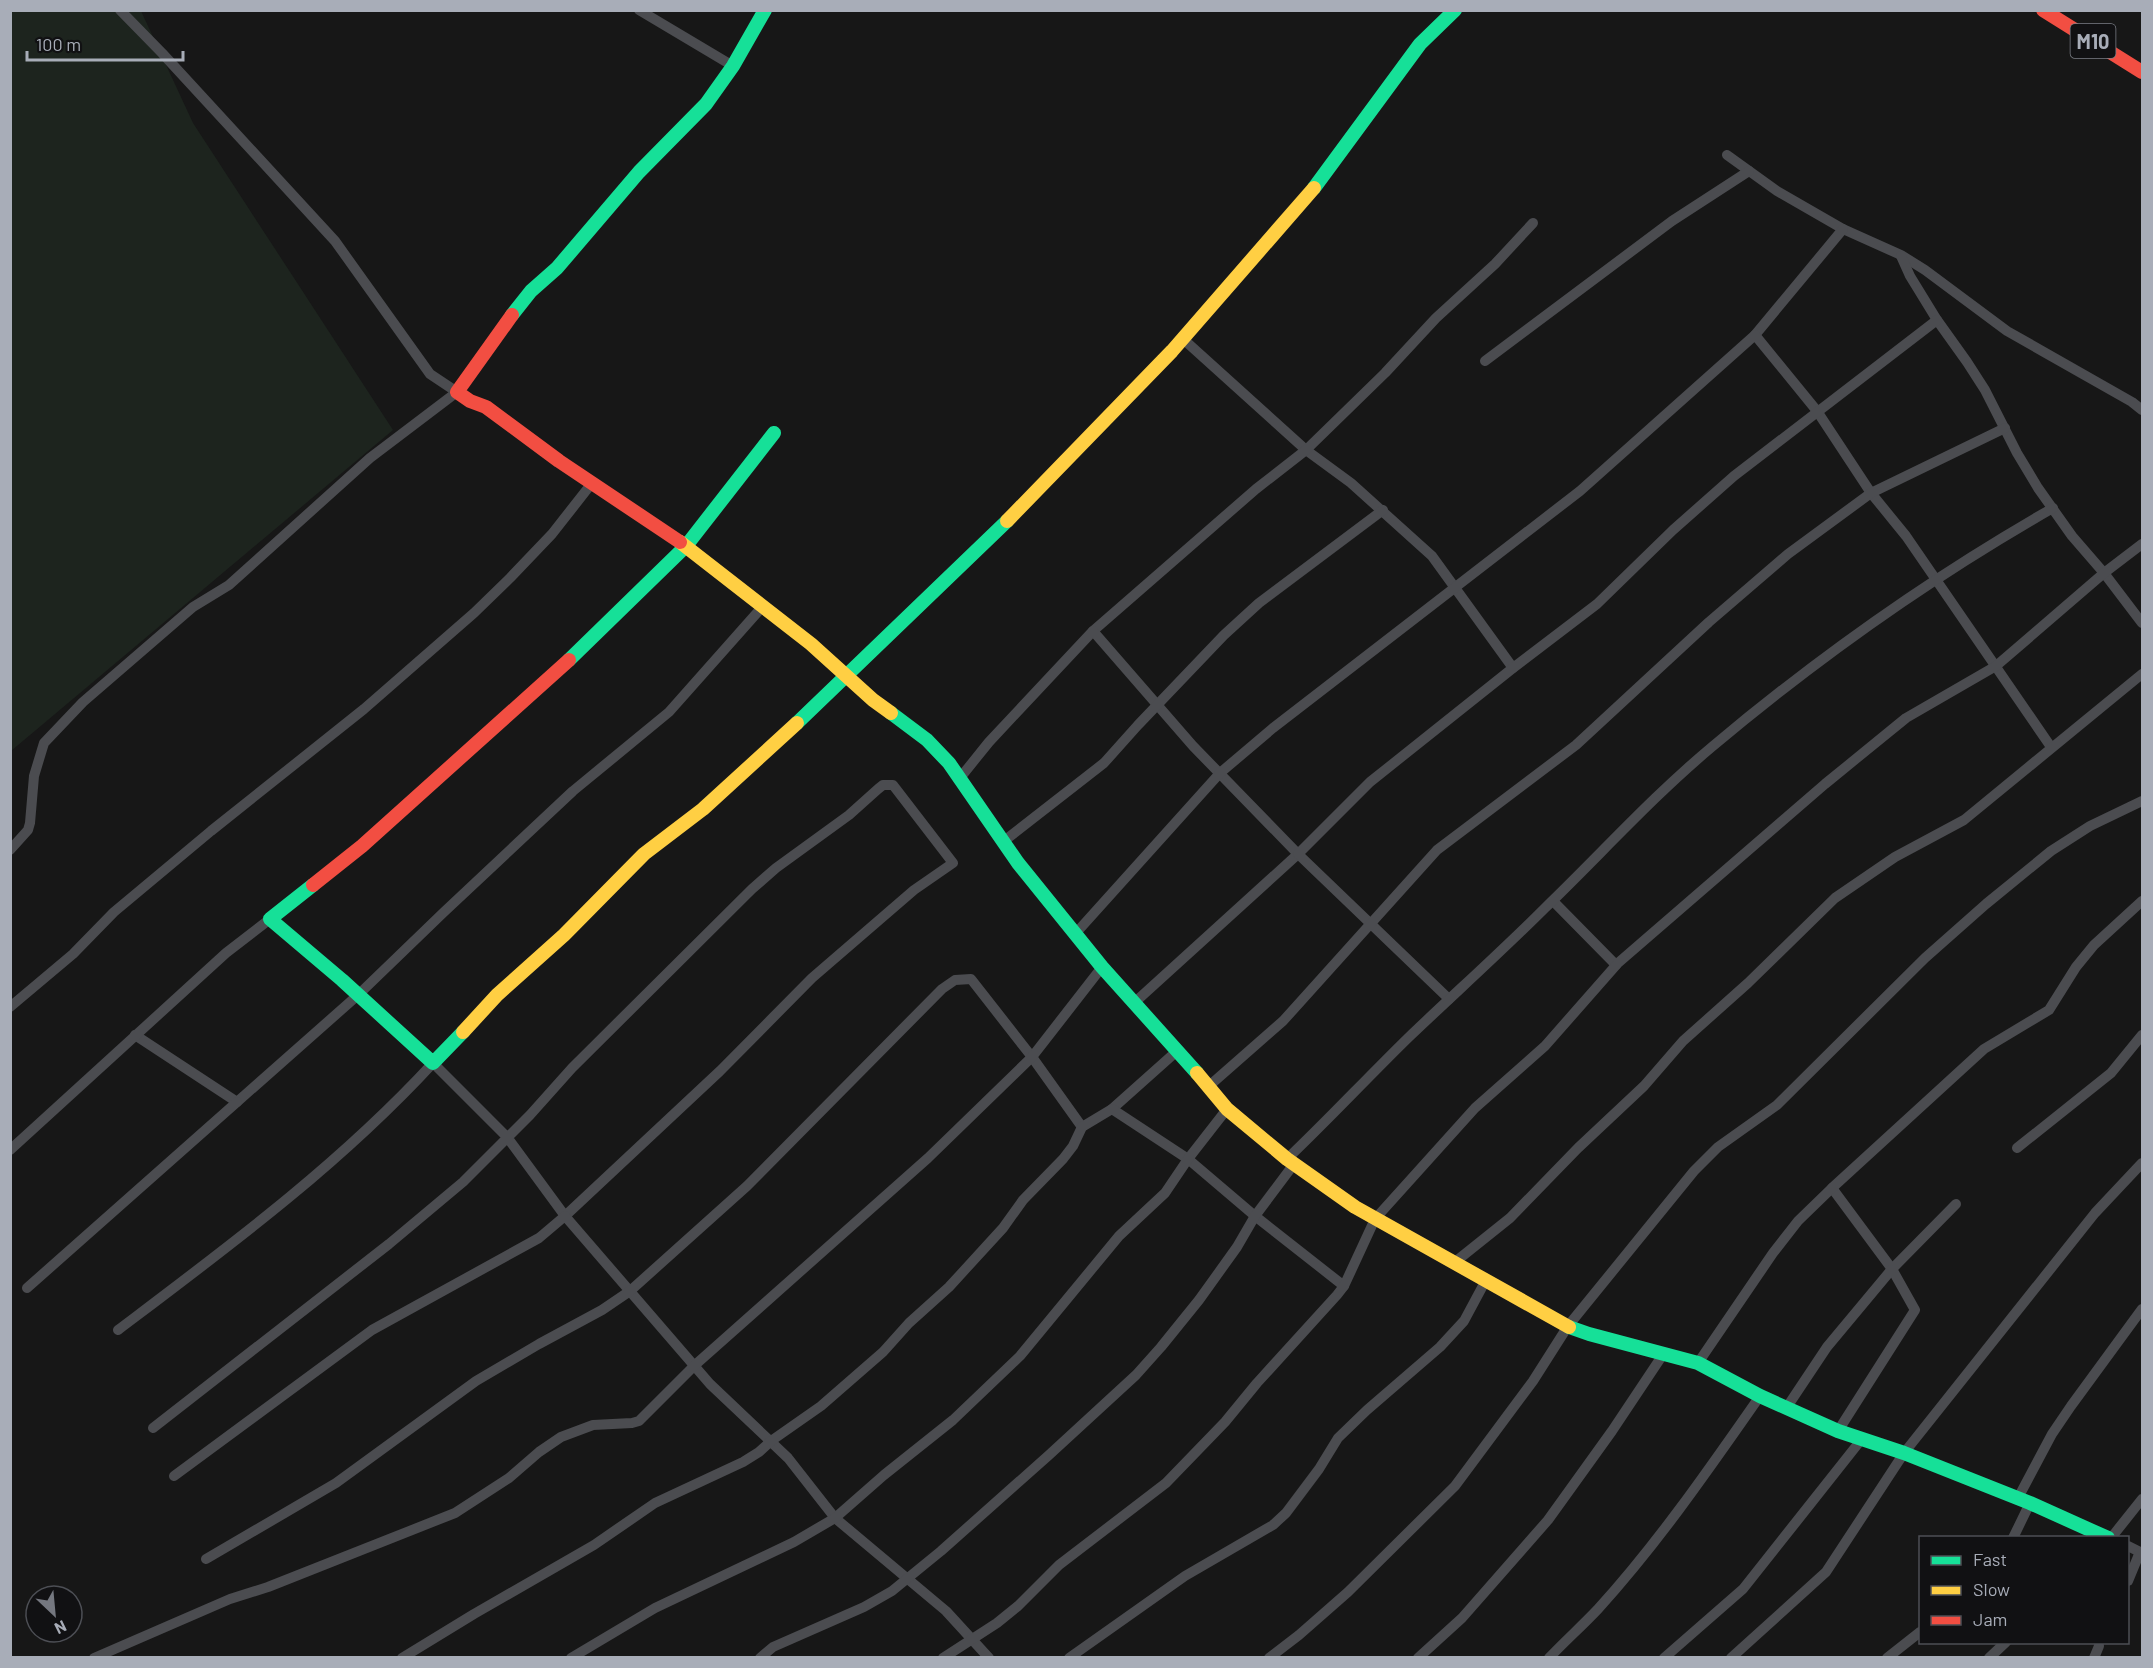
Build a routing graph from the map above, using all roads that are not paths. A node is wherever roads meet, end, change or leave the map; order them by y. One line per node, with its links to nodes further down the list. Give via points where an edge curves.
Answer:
1 (120, 10): 17 (street, via 335,242 430,374)
2 (639, 10): 6 (street)
3 (765, 10): 6 (street)
4 (1455, 10): 15 (street, via 1420,44 1314,188)
5 (2043, 10): 7 (street, M10)
6 (733, 66): 17 (street, via 706,104 531,291)
7 (2142, 72)
8 (1727, 155): 9 (street)
9 (1749, 171): 11 (street); 16 (street, via 1672,221)
10 (1533, 223): 22 (street)
11 (1843, 229): 12 (street); 14 (street)
12 (1901, 255): 13 (street); 18 (street, via 2007,331)
13 (1937, 320): 19 (street); 20 (street, via 1967,362)
14 (1755, 335): 19 (street); 31 (street, via 1580,491)
15 (1182, 338): 22 (street); 38 (street, via 1011,517)
16 (1485, 361)
17 (457, 392): 23 (street, via 486,407); 45 (street, via 370,458 229,585 193,607 83,702 44,743 34,776 28,830)
18 (2142, 410)
19 (1817, 411): 24 (street); 36 (street, via 1734,476 1597,604)
20 (2005, 428): 24 (street); 25 (street)
21 (774, 434): 28 (street)
22 (1305, 450): 26 (street); 34 (street)
23 (592, 483): 28 (street); 57 (street, via 552,534 474,613 364,709 114,912 73,954)
24 (1871, 493): 30 (street); 50 (street, via 1788,554 1576,745 1437,850)
25 (2053, 507): 29 (street); 30 (street)
26 (1383, 510): 31 (street, via 1432,556); 39 (street, via 1259,603)
27 (2142, 543): 29 (street)
28 (686, 546): 32 (street); 49 (street, via 586,644 362,846)
29 (2104, 573): 33 (street); 35 (street)
30 (1935, 578): 35 (street); 47 (street, via 1712,747 1634,818)
31 (1456, 588): 36 (street); 41 (street)
32 (763, 606): 38 (street); 54 (street, via 669,712 573,791)
33 (2142, 624)
34 (1093, 631): 39 (street); 42 (street, via 988,742)
35 (1996, 666): 40 (street); 52 (street, via 1906,718)
36 (1513, 668): 46 (street, via 1370,782)
37 (2142, 674): 40 (street)
38 (845, 676): 42 (street, via 927,740); 62 (street, via 752,766 644,854 564,935 497,995)
39 (1156, 706): 41 (street); 44 (street, via 1104,763)
40 (2051, 747): 79 (street, via 1964,820 1895,857 1835,898 1683,1041 1644,1086 1510,1218)
41 (1220, 773): 46 (street); 51 (street)
42 (960, 778): 44 (street)
43 (2142, 801): 86 (street, via 2090,826 2051,851 1986,904 1925,958 1777,1105 1718,1147)
44 (1004, 841): 51 (street)
45 (10, 850)
46 (1298, 854): 50 (street); 56 (street)
47 (1553, 901): 52 (street); 55 (street)
48 (2142, 901): 74 (street, via 2094,945 2049,1010 1984,1049)
49 (270, 919): 54 (street); 58 (street, via 226,952)
50 (1372, 924): 55 (street); 63 (street, via 1282,1022)
51 (1076, 933): 53 (street)
52 (1616, 965): 78 (street, via 1545,1046 1474,1108)
53 (1102, 967): 56 (street); 61 (street)
54 (358, 995): 62 (street); 64 (street)
55 (1449, 999): 72 (street)
56 (1134, 1003): 60 (street)
57 (10, 1008)
58 (135, 1035): 64 (street); 70 (street)
59 (2142, 1035): 69 (street, via 2111,1073)
60 (1177, 1052): 63 (street); 65 (street)
61 (1032, 1057): 67 (street); 84 (street, via 971,979 956,980 942,989 747,1186); 90 (street, via 928,1158)
62 (433, 1063): 68 (street); 87 (street, via 381,1118 305,1186)
63 (1209, 1086): 66 (street)
64 (237, 1102): 83 (street)
65 (1112, 1109): 67 (street); 71 (street)
66 (1227, 1109): 71 (street); 72 (street)
67 (1082, 1127): 96 (street, via 1063,1159 949,1287 852,1380)
68 (507, 1137): 76 (street); 76 (street, via 752,889 883,785 893,785 953,863 914,890 812,978 720,1071); 93 (street, via 463,1182 389,1244)
69 (2017, 1148)
70 (10, 1150)
71 (1188, 1159): 77 (street); 101 (street, via 1166,1192 1119,1236 1020,1356 953,1420)
72 (1291, 1162): 77 (street); 78 (street)
73 (2142, 1163): 97 (street, via 2095,1213)
74 (1832, 1188): 80 (street); 89 (street, via 1773,1253)
75 (1956, 1204): 80 (street)
76 (565, 1216): 84 (street); 98 (street, via 538,1238 372,1329)
77 (1255, 1216): 82 (street); 108 (street, via 1199,1300 1136,1375)
78 (1375, 1218): 79 (street); 82 (street)
79 (1455, 1262): 81 (street)
80 (1892, 1269): 92 (street, via 1827,1347); 94 (street, via 1916,1310)
81 (1486, 1280): 86 (street); 119 (street, via 1464,1321 1338,1438 1319,1469 1273,1525 1185,1576)
82 (1344, 1286): 110 (street, via 1166,1483 1059,1565 1018,1606)
83 (27, 1288)
84 (630, 1291): 90 (street); 106 (street, via 476,1382 336,1483)
85 (2142, 1310): 100 (street, via 2052,1434)
86 (1568, 1326): 88 (street); 120 (street, via 1455,1486 1348,1592)
87 (118, 1330)
88 (1664, 1353): 89 (street); 121 (street, via 1548,1520 1462,1617)
89 (1698, 1363): 91 (street)
90 (695, 1365): 96 (street); 113 (street, via 636,1423 593,1425 561,1437 509,1478 455,1513 230,1599)
91 (1760, 1396): 92 (street); 122 (street, via 1655,1541 1598,1609)
92 (1787, 1407): 94 (street)
93 (153, 1428)
94 (1838, 1431): 95 (street)
95 (1861, 1440): 97 (street); 123 (street, via 1743,1589)
96 (771, 1441): 101 (street); 114 (street, via 743,1462 655,1503 594,1545)
97 (1904, 1453): 100 (street); 124 (street, via 1826,1572)
98 (174, 1476)
99 (2142, 1500): 104 (street)
100 (2024, 1501): 102 (street); 103 (street)
101 (835, 1518): 108 (street); 115 (street, via 794,1542 655,1608)
102 (2014, 1536)
103 (2105, 1536)
104 (2112, 1536)
105 (2141, 1553): 107 (street)
106 (206, 1559)
107 (2129, 1577)
108 (907, 1580): 110 (street, via 946,1611); 116 (street, via 864,1607 773,1647)
109 (1919, 1633): 125 (street)
110 (973, 1640): 117 (street); 118 (street)
111 (2004, 1644): 126 (street)
112 (2098, 1644): 127 (street)
113 (94, 1658)
114 (402, 1658)
115 (571, 1658)
116 (760, 1658)
117 (943, 1658)
118 (989, 1658)
119 (1069, 1658)
120 (1269, 1658)
121 (1418, 1658)
122 (1549, 1658)
123 (1665, 1658)
124 (1731, 1658)
125 (1887, 1658)
126 (1989, 1658)
127 (2094, 1658)

